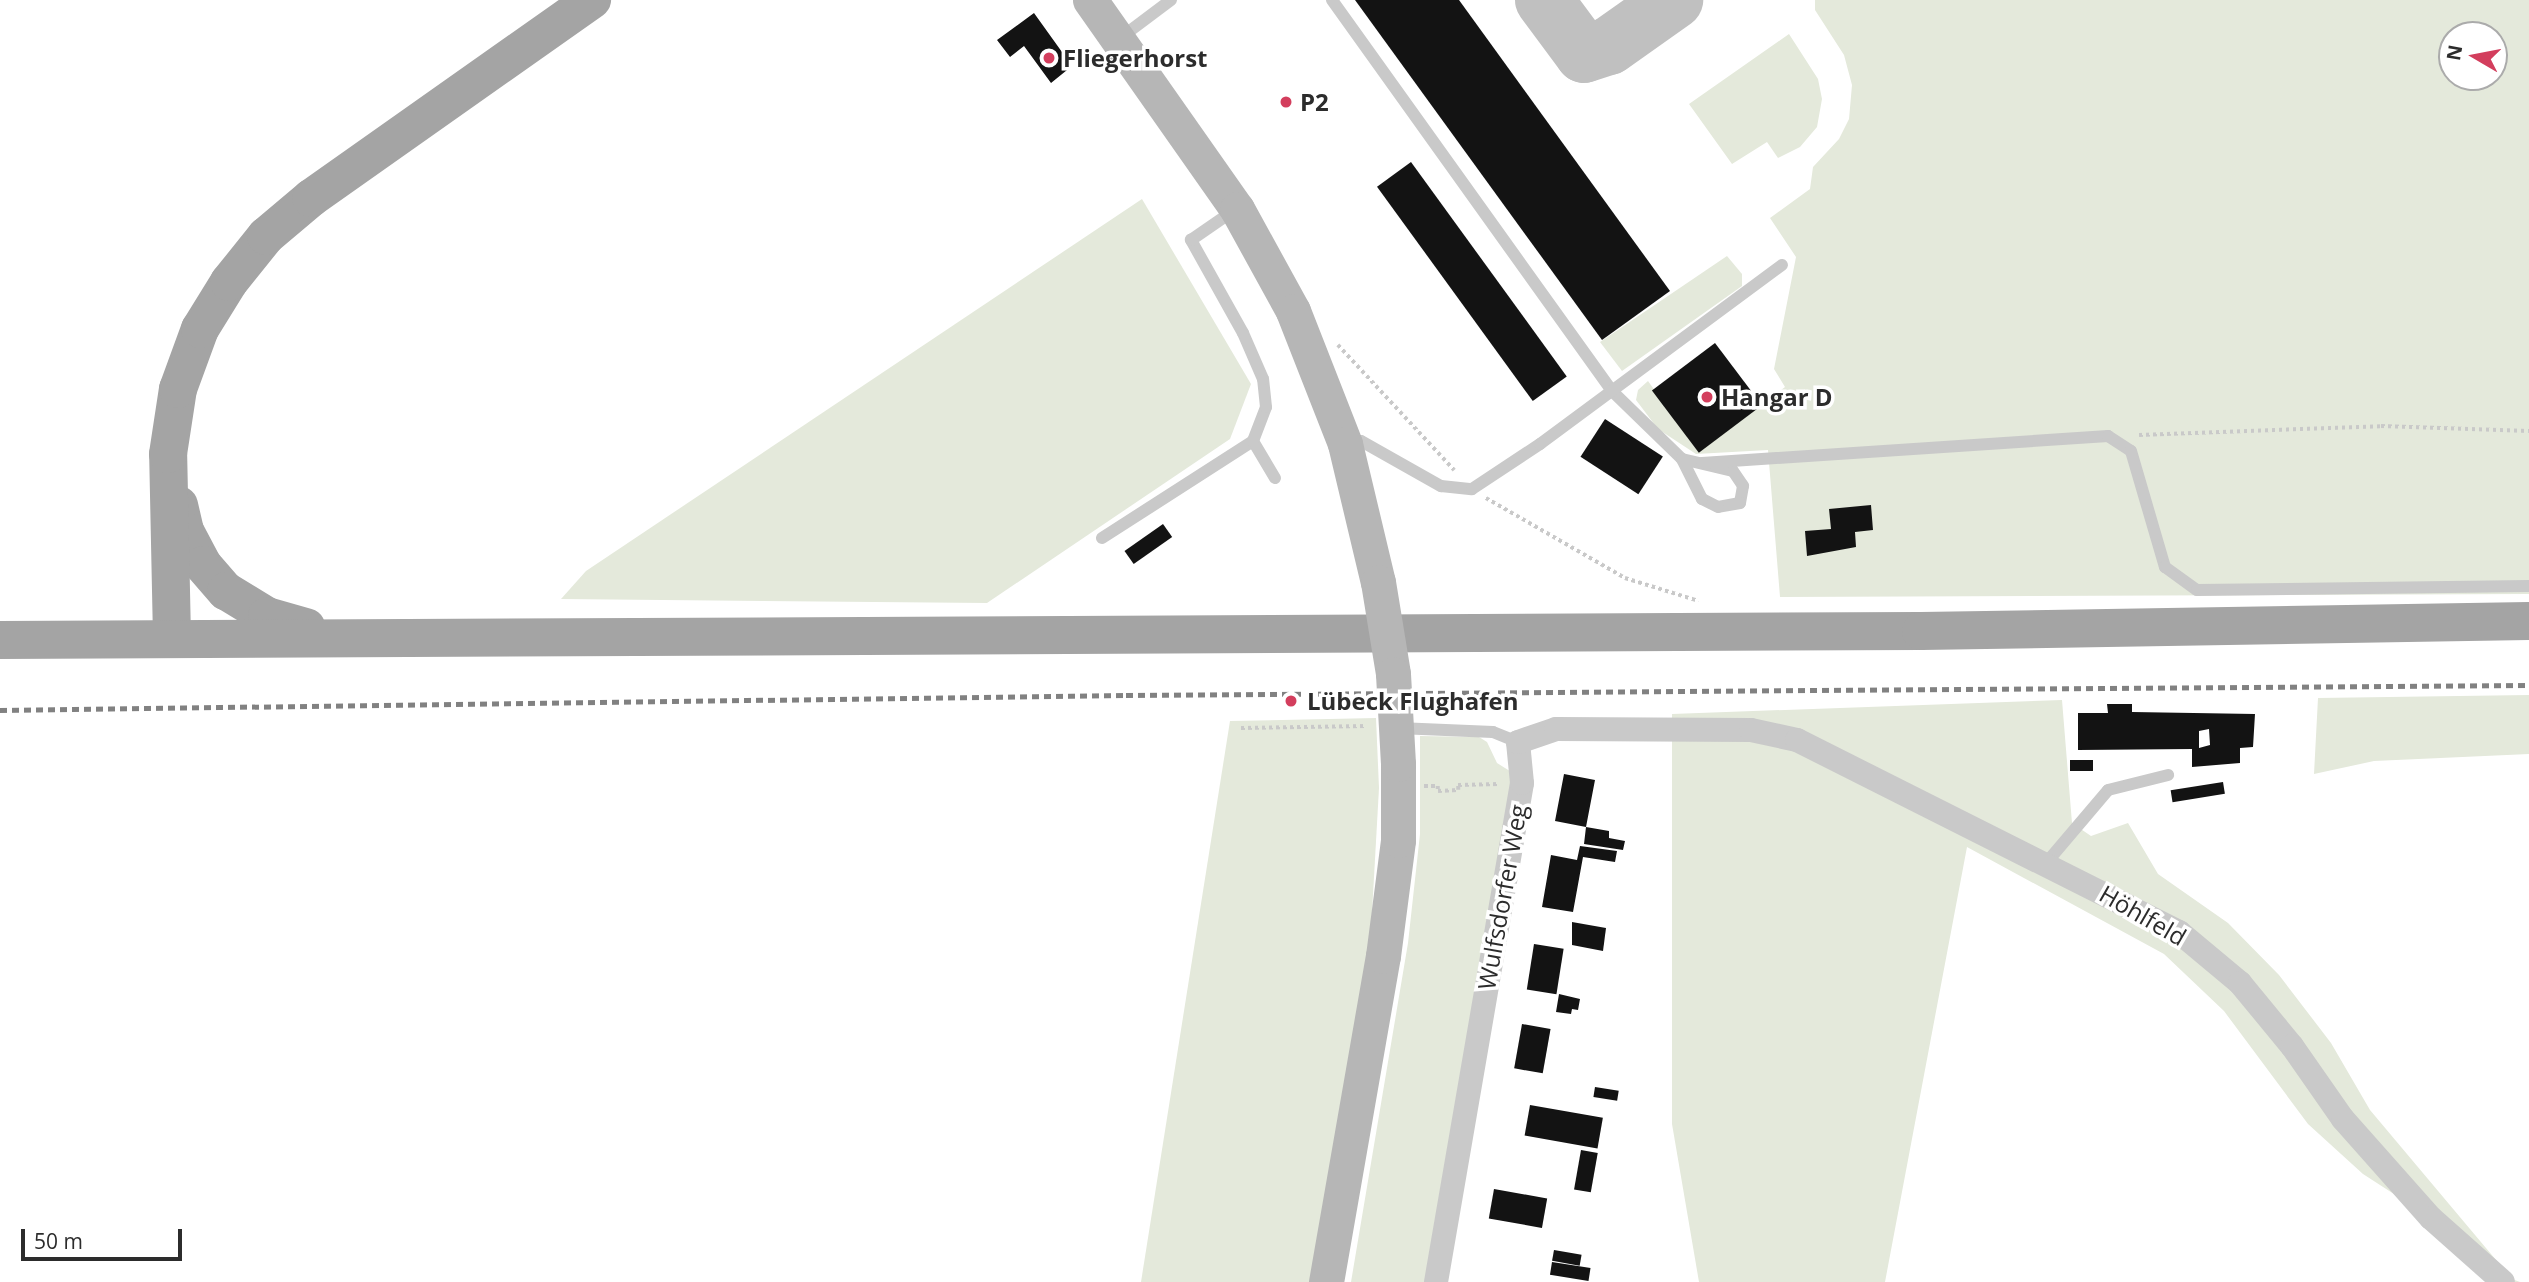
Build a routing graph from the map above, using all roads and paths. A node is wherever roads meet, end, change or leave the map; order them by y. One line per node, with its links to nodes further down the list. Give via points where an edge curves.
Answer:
1 (592, 0): 14 (main road, via 375,149 266,236 229,282 200,329 178,389)
2 (1090, 0): 5 (street)
3 (1171, 0): 5 (lane)
4 (1332, 0): 9 (lane)
5 (1119, 39): 6 (street)
6 (1237, 209): 12 (lane, via 1191,240 1263,379 1266,407); 13 (street, via 1293,311)
7 (1782, 265): 9 (lane)
8 (1332, 340): 18 (path)
9 (1612, 391): 15 (lane); 18 (lane)
10 (2529, 431): 11 (path, via 2381,426)
11 (2108, 436): 16 (lane); 21 (lane, via 2131,451 2165,568 2197,590)
12 (1253, 441): 17 (lane); 19 (lane)
13 (1345, 444): 18 (lane, via 1360,441 1441,486); 32 (street, bridge, via 1378,582)
14 (169, 454): 23 (main road, via 185,531 203,565 226,591 267,616); 24 (main road)
15 (1682, 459): 16 (lane); 16 (lane, via 1702,499 1718,507 1740,503 1743,485 1733,471)
16 (1702, 463)
17 (1275, 478)
18 (1472, 489): 20 (path)
19 (1102, 538)
20 (1625, 578)
21 (2529, 586)
22 (2529, 621): 23 (main road, via 1840,632)
23 (339, 637): 24 (main road)
24 (172, 638): 25 (main road)
25 (0, 640)
26 (1433, 699): 27 (path, via 1433,710)
27 (1427, 710)
28 (1387, 727): 29 (path); 30 (lane, via 1493,732)
29 (1241, 728)
30 (1518, 742): 34 (street, Höhlfeld, via 1556,729 1751,730 1797,740); 36 (street, Wulfsdorfer Weg, via 1522,783)
31 (2168, 775): 34 (lane, via 2108,790)
32 (1406, 776): 33 (path, via 1438,786 1438,791); 35 (street, via 1385,942)
33 (1475, 785)
34 (2047, 862): 37 (street, Höhlfeld, via 2179,932 2240,983 2292,1045 2343,1119 2431,1218)
35 (1326, 1282)
36 (1436, 1282)
37 (2503, 1282)

